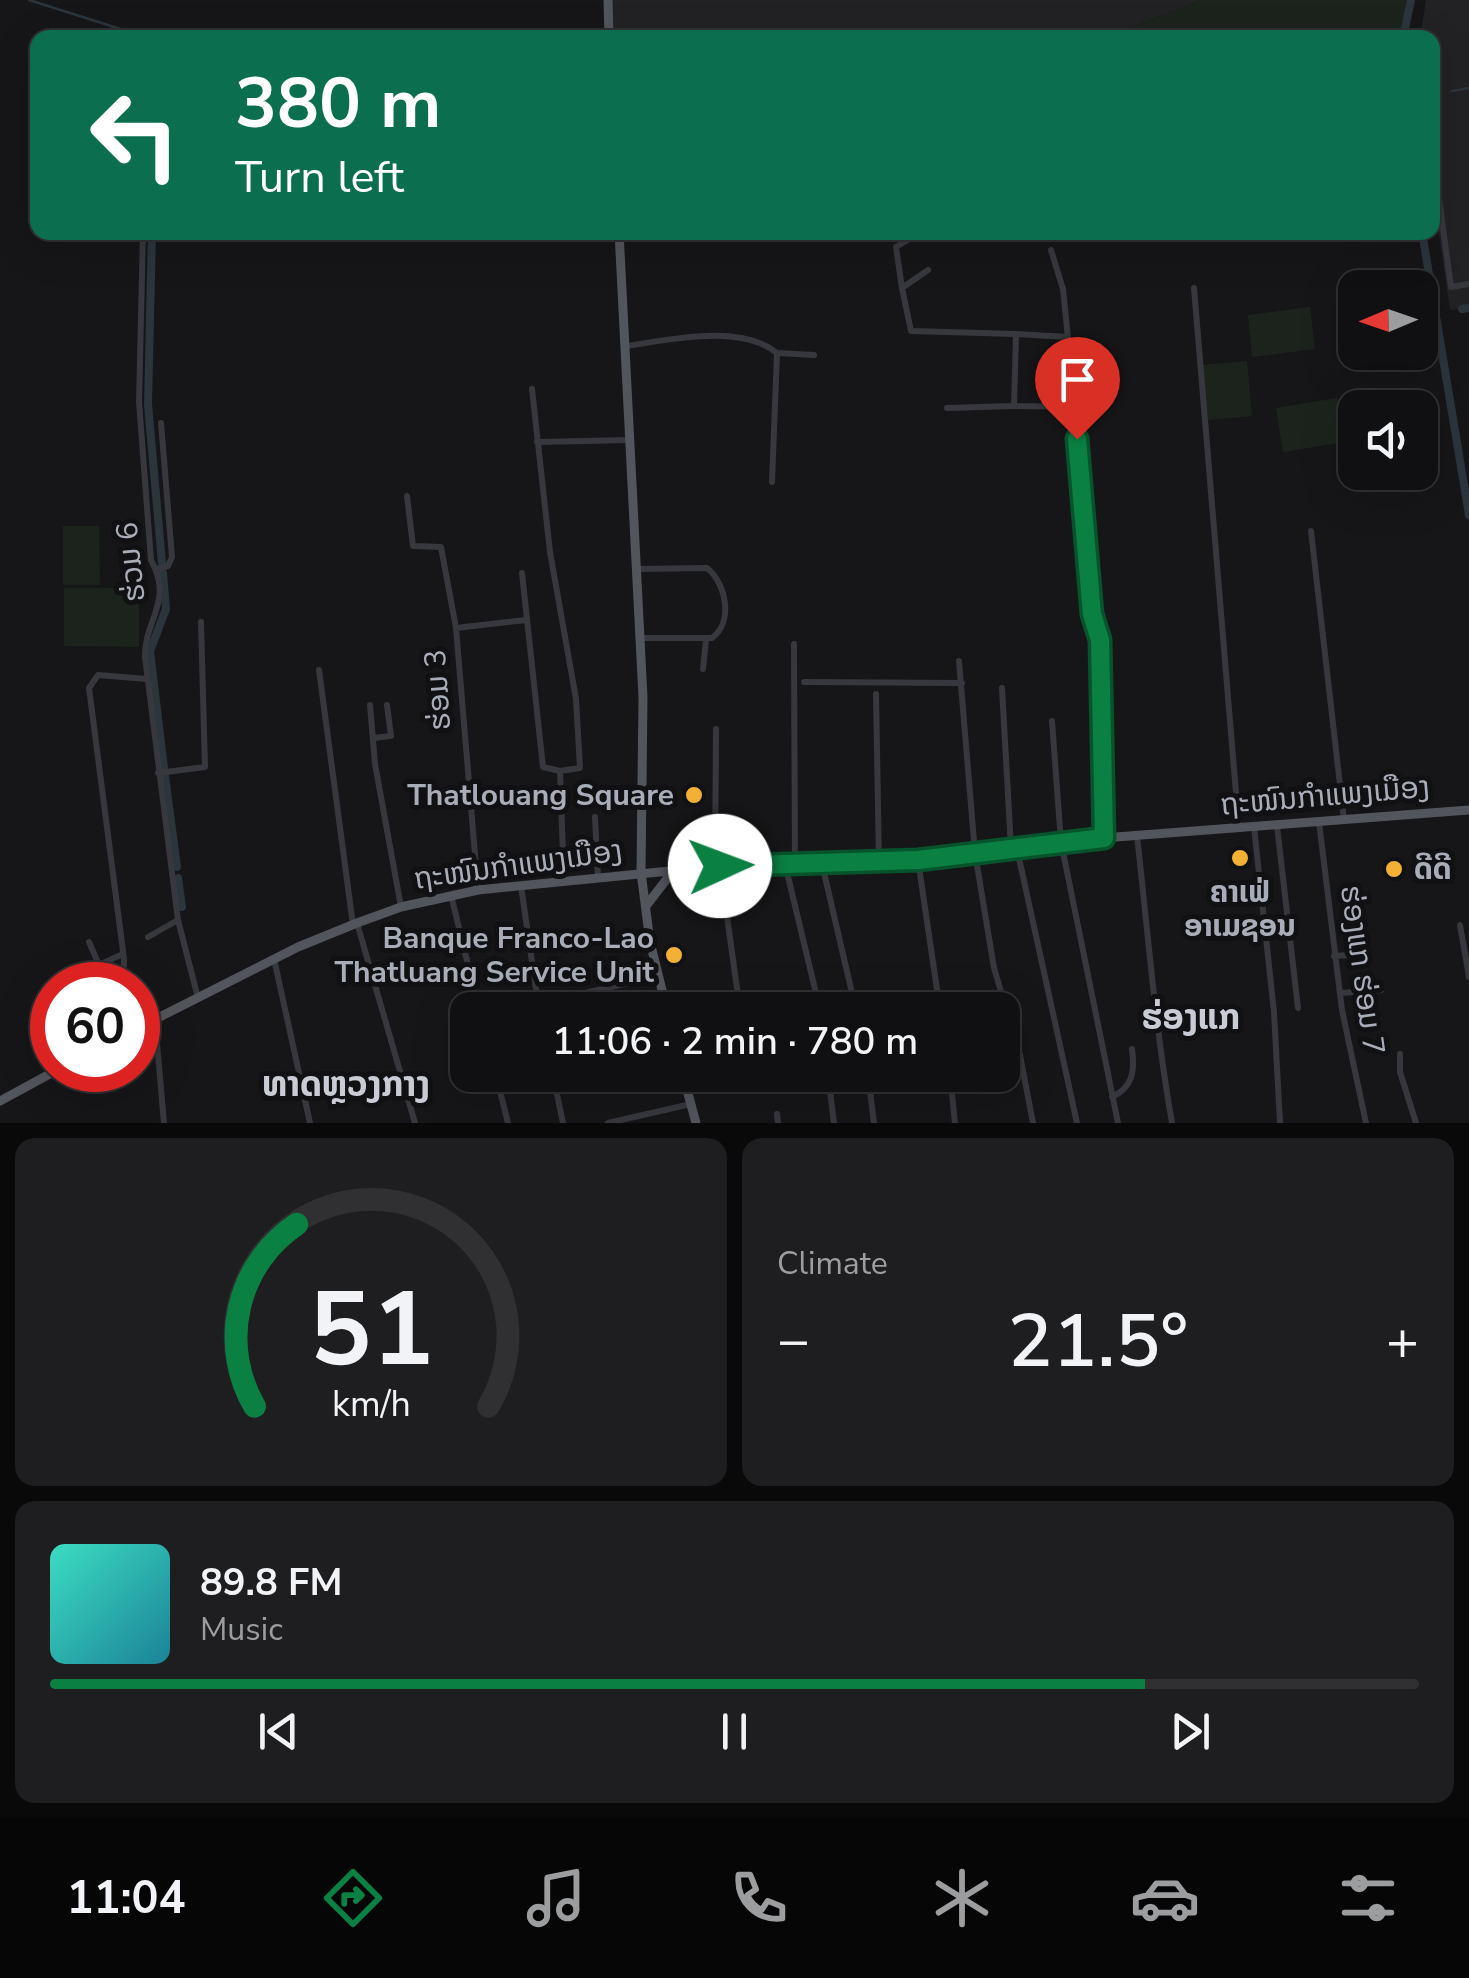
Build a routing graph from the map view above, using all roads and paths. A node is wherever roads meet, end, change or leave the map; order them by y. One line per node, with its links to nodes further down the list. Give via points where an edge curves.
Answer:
1 (610, 0): 2 (main road)
2 (609, 30)
3 (1440, 206): 9 (street, via 1451,287)
4 (142, 240): 27 (street, ຮ່ວມ 6, via 139,402 151,560)
5 (619, 240): 14 (main road)
6 (907, 240): 10 (street, via 896,246)
7 (1052, 250): 13 (street)
8 (928, 270): 10 (street)
9 (1469, 284)
10 (902, 288): 12 (street, via 911,331)
11 (1194, 288): 56 (street)
12 (1016, 334): 13 (street); 18 (street)
13 (1068, 337): 19 (street)
14 (626, 346): 15 (street, via 722,338); 22 (main road)
15 (776, 353): 16 (street); 24 (street)
16 (814, 355)
17 (532, 390): 23 (street)
18 (1014, 406): 19 (street); 20 (street)
19 (1075, 407): 59 (street, via 1100,640)
20 (946, 408)
21 (161, 423): 27 (street, via 172,558)
22 (631, 440): 23 (street); 28 (main road)
23 (537, 442): 49 (street, via 577,716 580,768)
24 (772, 482)
25 (408, 496): 32 (street, ຮ່ອມ 3, via 413,546 441,548)
26 (1311, 532): 53 (street)
27 (157, 569): 39 (street, ຮ່ວມ 6, via 160,609 145,645)
28 (637, 569): 33 (main road); 34 (street, via 713,573 724,598 724,620)
29 (522, 573): 30 (street)
30 (526, 620): 32 (street); 49 (street, via 543,767)
31 (200, 622): 50 (street, via 205,767)
32 (456, 628): 73 (street, ຮ່ອມ 3)
33 (640, 638): 34 (street); 69 (main road)
34 (706, 640): 37 (street)
35 (794, 644): 66 (street)
36 (959, 660): 41 (street)
37 (703, 669)
38 (319, 670): 78 (street)
39 (147, 679): 50 (street, ຮ່ວມ 6); 82 (street, via 98,674 88,688)
40 (804, 682): 41 (street)
41 (962, 683): 62 (street)
42 (1002, 688): 61 (street)
43 (876, 694): 64 (street)
44 (388, 704): 48 (street, via 390,736)
45 (370, 705): 48 (street)
46 (1052, 721): 60 (street)
47 (716, 729): 67 (street)
48 (374, 738): 75 (street)
49 (560, 771): 71 (street)
50 (158, 773): 77 (street, ຮ່ວມ 6)
51 (1469, 810): 53 (main road, ຖະໜົນກຳແພງເມືອງ)
52 (595, 817): 70 (street)
53 (1344, 820): 54 (main road, ຖະໜົນກຳແພງເມືອງ)
54 (1319, 822): 55 (main road, ຖະໜົນກຳແພງເມືອງ); 84 (street, ຮ່ອງແກ ຮ່ອມ 7)
55 (1277, 826): 57 (main road, ຖະໜົນກຳແພງເມືອງ); 100 (street)
56 (1239, 828): 57 (main road, ຖະໜົນກຳແພງເມືອງ); 58 (main road, ຖະໜົນກຳແພງເມືອງ)
57 (1254, 828): 129 (street)
58 (1137, 836): 59 (main road, ຖະໜົນກຳແພງເມືອງ); 128 (street)
59 (1104, 838): 60 (main road, ຖະໜົນກຳແພງເມືອງ)
60 (1062, 842): 61 (main road, ຖະໜົນກຳແພງເມືອງ); 112 (street)
61 (1014, 848): 62 (main road, ຖະໜົນກຳແພງເມືອງ); 126 (street)
62 (975, 853): 63 (main road, ຖະໜົນກຳແພງເມືອງ); 125 (street, via 994,968)
63 (918, 860): 64 (main road, ຖະໜົນກຳແພງເມືອງ); 97 (street)
64 (879, 863): 65 (main road, ຖະໜົນກຳແພງເມືອງ)
65 (822, 864): 66 (main road, ຖະໜົນກຳແພງເມືອງ); 96 (street)
66 (790, 865): 67 (main road, ຖະໜົນກຳແພງເມືອງ); 95 (street)
67 (718, 867): 68 (main road, ຖະໜົນກຳແພງເມືອງ); 94 (street)
68 (674, 870): 69 (main road, ຖະໜົນກຳແພງເມືອງ); 76 (main road)
69 (642, 872): 70 (main road, ຖະໜົນກຳແພງເມືອງ); 76 (main road)
70 (598, 878): 71 (main road, ຖະໜົນກຳແພງເມືອງ)
71 (564, 882): 72 (main road, ຖະໜົນກຳແພງເມືອງ)
72 (521, 886): 73 (main road, ຖະໜົນກຳແພງເມືອງ); 91 (street)
73 (478, 890): 74 (main road, ຖະໜົນກຳແພງເມືອງ)
74 (451, 895): 75 (main road, ຖະໜົນກຳແພງເມືອງ); 90 (street)
75 (401, 907): 78 (main road, ຖະໜົນກຳແພງເມືອງ)
76 (645, 908): 87 (main road)
77 (178, 920): 80 (street); 99 (street, ຮ່ວມ 6)
78 (355, 924): 85 (main road, ຖະໜົນກຳແພງເມືອງ); 117 (street)
79 (1460, 925): 88 (street)
80 (148, 937)
81 (89, 942): 82 (street, via 99,965)
82 (123, 954): 86 (street)
83 (1364, 954): 84 (street)
84 (1334, 956): 98 (street, ຮ່ອງແກ ຮ່ອມ 7)
85 (274, 959): 99 (main road, ຖະໜົນກຳແພງເມືອງ); 116 (street)
86 (123, 962)
87 (658, 976): 92 (street); 93 (main road)
88 (1469, 977)
89 (1380, 990): 98 (street)
90 (475, 992)
91 (536, 992)
92 (590, 992)
93 (662, 992)
94 (737, 992)
95 (816, 992)
96 (852, 992)
97 (937, 992)
98 (1340, 993): 130 (street, ຮ່ອງແກ ຮ່ອມ 7)
99 (198, 998): 101 (main road, ຖະໜົນກຳແພງເມືອງ)
100 (1298, 1008)
101 (160, 1017)
102 (1132, 1049): 112 (street, via 1131,1080)
103 (1400, 1054): 131 (street)
104 (160, 1082): 115 (street)
105 (30, 1085): 113 (main road)
106 (500, 1092): 118 (street)
107 (557, 1092): 119 (street)
108 (688, 1092): 114 (main road)
109 (830, 1092): 122 (street)
110 (870, 1092): 123 (street)
111 (952, 1092): 124 (street)
112 (1112, 1097): 127 (street)
113 (0, 1101)
114 (691, 1104): 120 (street); 121 (main road)
115 (164, 1123)
116 (310, 1123)
117 (415, 1123)
118 (508, 1123)
119 (563, 1123)
120 (608, 1123)
121 (696, 1123)
122 (834, 1123)
123 (874, 1123)
124 (955, 1123)
125 (1033, 1123)
126 (1077, 1123)
127 (1118, 1123)
128 (1172, 1123)
129 (1280, 1123)
130 (1366, 1123)
131 (1416, 1123)

